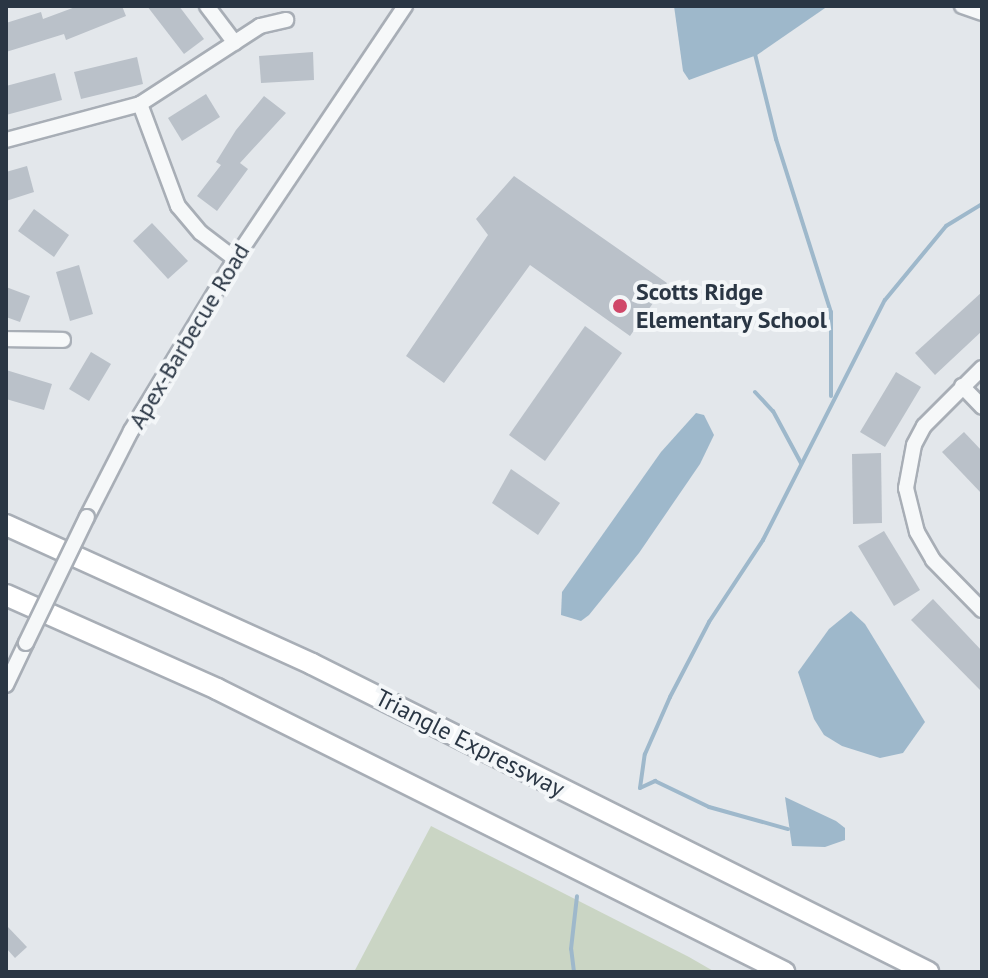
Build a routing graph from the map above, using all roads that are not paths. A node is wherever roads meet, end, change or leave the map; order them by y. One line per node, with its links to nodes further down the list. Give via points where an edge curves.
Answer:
1 (207, 6): 6 (street)
2 (405, 6): 9 (street, Apex-Barbecue Road)
3 (962, 6): 4 (street)
4 (982, 13)
5 (286, 20): 6 (street, via 260,26)
6 (235, 43): 7 (street)
7 (140, 104): 8 (street); 9 (street, via 178,206 201,233)
8 (6, 140)
9 (235, 259): 18 (street, Apex-Barbecue Road, bridge, via 131,431)
10 (6, 339): 11 (street)
11 (63, 340)
12 (982, 368): 13 (street)
13 (962, 386): 14 (street); 17 (street, via 924,426 914,445 906,488 917,532 933,560)
14 (982, 407)
15 (6, 525): 20 (highway, Triangle Expressway, via 325,670)
16 (6, 595): 19 (highway, via 259,710)
17 (982, 610)
18 (6, 685)
19 (784, 972)
20 (928, 972)

